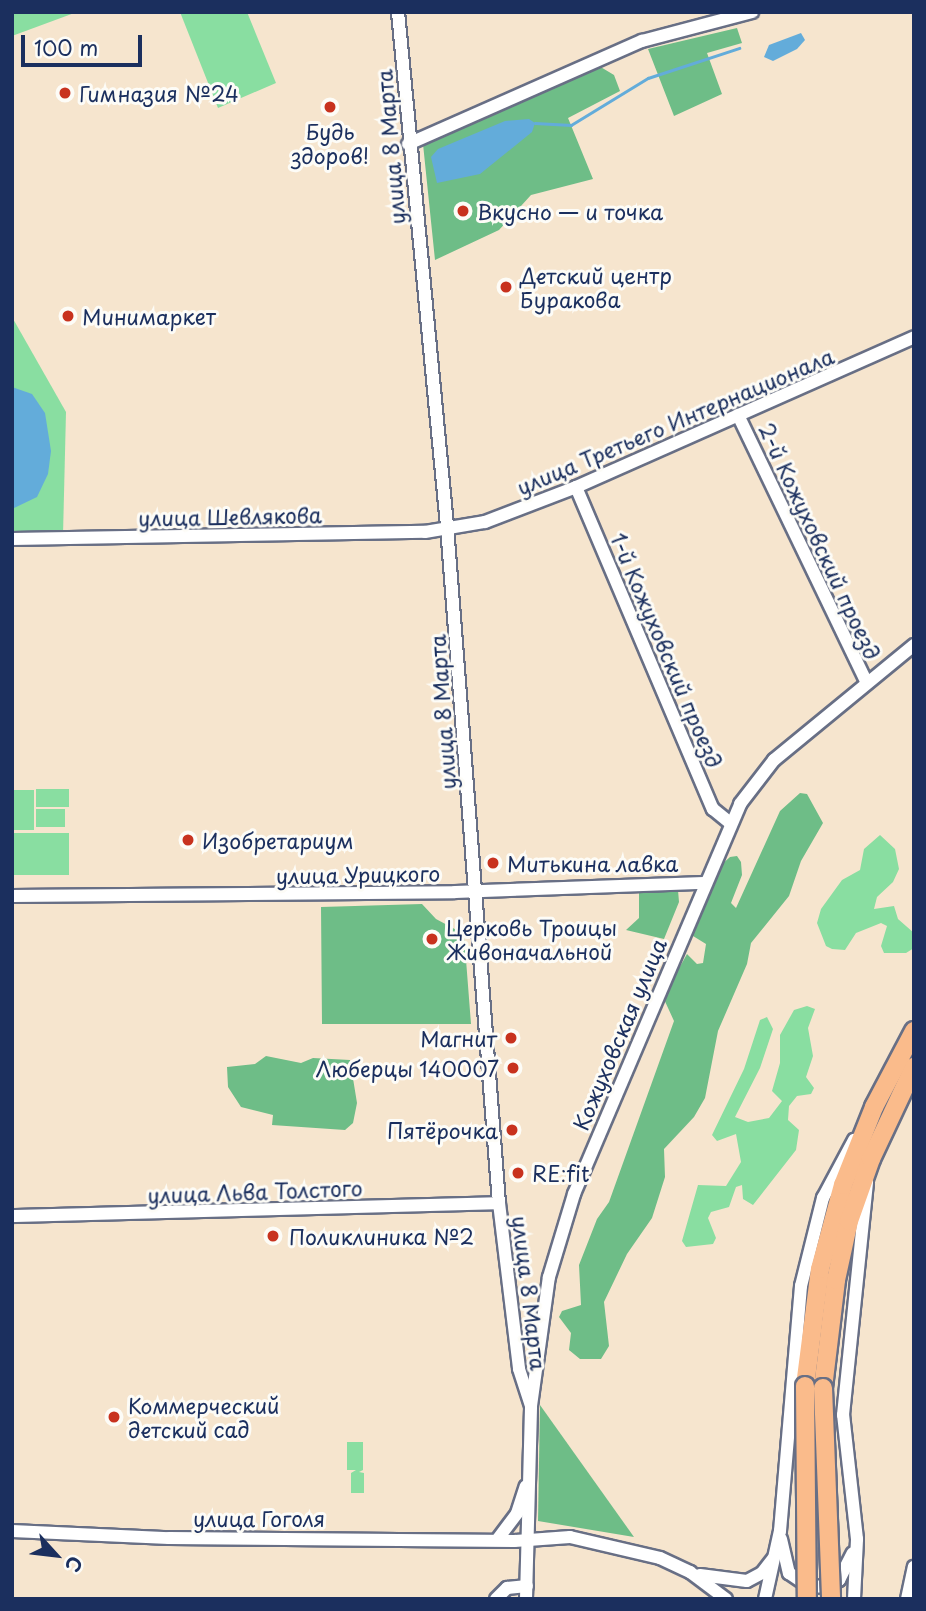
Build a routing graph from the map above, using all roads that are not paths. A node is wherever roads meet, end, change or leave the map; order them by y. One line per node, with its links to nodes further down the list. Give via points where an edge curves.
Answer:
1 (398, 12): 3 (street, улица 8 Марта)
2 (752, 12): 3 (street, via 642,41)
3 (408, 144): 7 (street, улица 8 Марта)
4 (914, 337): 5 (street, улица Третьего Интернационала)
5 (738, 415): 6 (street, улица Третьего Интернационала); 10 (street, 2-й Кожуховский проезд)
6 (576, 487): 7 (street, улица Третьего Интернационала, via 485,522); 11 (street, 1-й Кожуховский проезд, via 713,809)
7 (447, 526): 8 (street, улица Шевлякова, via 425,532); 13 (street, улица 8 Марта)
8 (12, 539)
9 (914, 645): 10 (street, Кожуховская улица)
10 (867, 683): 11 (street, Кожуховская улица, via 774,760)
11 (729, 822): 12 (street, Кожуховская улица)
12 (704, 883): 13 (street, улица Урицкого); 21 (street, Кожуховская улица, via 574,1194 549,1277)
13 (475, 890): 14 (street, улица Урицкого); 19 (street, улица 8 Марта)
14 (12, 896)
15 (914, 1031): 17 (highway)
16 (914, 1067): 18 (highway)
17 (874, 1107): 23 (highway, via 843,1185 820,1269); 27 (street, via 823,1198 809,1248 793,1343)
18 (871, 1159): 23 (highway, via 849,1221); 28 (street, via 844,1390 844,1438)
19 (499, 1203): 20 (street, улица Льва Толстого); 22 (street, улица 8 Марта)
20 (12, 1216)
21 (540, 1343): 22 (street, via 528,1354); 24 (street, Кожуховская улица)
22 (516, 1345): 24 (street, улица 8 Марта)
23 (814, 1387): 39 (highway, bridge); 40 (highway, bridge)
24 (531, 1406): 25 (street)
25 (530, 1472): 29 (street); 30 (street)
26 (12, 1531): 30 (street, улица Гоголя, via 76,1536)
27 (780, 1531): 28 (street, via 789,1573 816,1587 828,1586 843,1576); 31 (street)
28 (857, 1539): 35 (street)
29 (529, 1540): 30 (street, улица Гоголя); 33 (street, улица Гоголя, via 570,1537 628,1547); 34 (street)
30 (502, 1541)
31 (775, 1556): 33 (street, via 762,1573 746,1581); 38 (street)
32 (914, 1567): 41 (street)
33 (690, 1572): 37 (street)
34 (527, 1592): 36 (street, via 507,1588)
35 (856, 1595)
36 (496, 1599)
37 (726, 1599)
38 (765, 1599)
39 (807, 1599)
40 (831, 1599)
41 (904, 1599)

